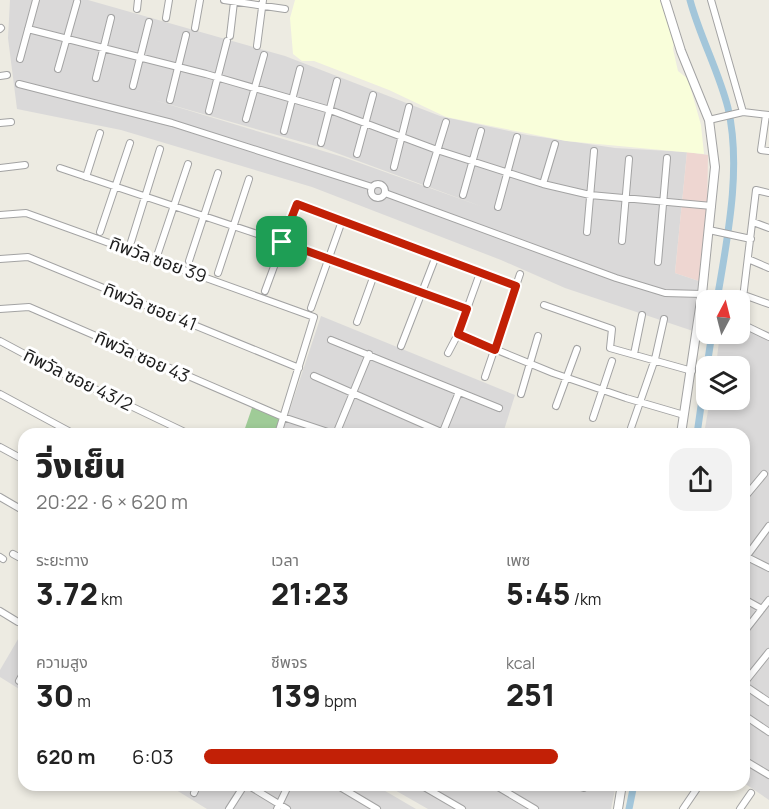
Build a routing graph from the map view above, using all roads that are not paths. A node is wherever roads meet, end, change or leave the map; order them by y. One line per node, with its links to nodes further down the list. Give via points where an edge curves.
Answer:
1 (36, 0): 17 (street)
2 (138, 0): 11 (street)
3 (169, 0): 14 (street)
4 (200, 0): 16 (street)
5 (224, 0): 9 (street)
6 (665, 0): 43 (street)
7 (711, 0): 40 (street)
8 (77, 2): 19 (street)
9 (234, 2): 10 (street); 28 (street)
10 (263, 3): 12 (street); 20 (street)
11 (136, 9)
12 (285, 9)
13 (111, 18): 21 (street)
14 (166, 18)
15 (149, 22): 23 (street)
16 (195, 28)
17 (28, 29): 19 (street); 24 (street)
18 (186, 34): 25 (street)
19 (67, 39): 21 (street); 26 (street)
20 (257, 46)
21 (104, 48): 23 (street); 29 (street)
22 (264, 55): 33 (street)
23 (141, 57): 25 (street); 32 (street)
24 (20, 59)
25 (178, 66): 28 (street); 36 (street)
26 (58, 69)
27 (300, 69): 35 (street)
28 (218, 77): 33 (street); 39 (street)
29 (96, 78)
30 (337, 81): 38 (street)
31 (19, 84): 76 (street, via 172,123)
32 (134, 86)
33 (255, 88): 35 (street); 42 (street)
34 (373, 95): 47 (street)
35 (292, 99): 38 (street); 48 (street)
36 (170, 100)
37 (409, 107): 51 (street)
38 (330, 110): 47 (street); 54 (street)
39 (209, 111)
40 (742, 112): 41 (street); 43 (street)
41 (767, 115): 59 (street, via 761,150)
42 (246, 119)
43 (709, 120): 85 (street, via 715,167)
44 (11, 122): 46 (street)
45 (446, 122): 57 (street)
46 (0, 123)
47 (365, 125): 51 (street); 60 (street)
48 (284, 131)
49 (481, 131): 63 (street)
50 (100, 133): 71 (street)
51 (401, 137): 57 (street); 66 (street)
52 (518, 137): 69 (street)
53 (130, 143): 75 (street)
54 (321, 143)
55 (555, 144): 74 (street)
56 (160, 149): 81 (street)
57 (437, 150): 63 (street); 73 (street)
58 (594, 151): 80 (street)
59 (769, 151)
60 (357, 154)
61 (667, 158): 83 (street)
62 (629, 159): 82 (street)
63 (473, 161): 69 (street); 79 (street)
64 (188, 164): 84 (street)
65 (24, 165): 67 (street)
66 (394, 167)
67 (0, 168)
68 (60, 168): 71 (street)
69 (506, 172): 74 (street); 86 (street)
70 (218, 173): 88 (street)
71 (86, 177): 75 (street)
72 (249, 179): 91 (street)
73 (427, 184)
74 (543, 184): 80 (street)
75 (116, 186): 81 (street); 94 (street)
76 (372, 188): 78 (street, via 380,184); 78 (street, via 376,198)
77 (769, 193): 90 (street, via 756,190)
78 (385, 194): 117 (street, via 616,278 665,293)
79 (464, 195)
80 (590, 195): 82 (street); 95 (street)
81 (145, 196): 84 (street); 98 (street)
82 (626, 199): 83 (street); 97 (street)
83 (662, 202): 85 (street); 106 (street)
84 (174, 206): 88 (street); 100 (street)
85 (712, 206): 93 (street)
86 (498, 207)
87 (0, 214): 143 (street, ทิพวัล ซอย 39, via 26,213 315,318)
88 (204, 216): 91 (street); 105 (street)
89 (342, 221): 99 (street, via 297,204); 101 (street); 102 (street)
90 (753, 222): 92 (street); 96 (street)
91 (233, 226): 99 (street); 108 (street)
92 (769, 228)
93 (710, 230): 96 (street); 113 (street)
94 (100, 232)
95 (587, 232)
96 (751, 239): 104 (street)
97 (622, 241)
98 (130, 242)
99 (282, 242): 102 (street); 115 (street)
100 (158, 253)
101 (436, 256): 109 (street); 116 (street)
102 (329, 258): 111 (street); 121 (street)
103 (0, 259): 143 (street, ทิพวัล ซอย 41, via 28,257)
104 (748, 259): 107 (street); 114 (street)
105 (189, 261)
106 (658, 262)
107 (769, 267)
108 (218, 273)
109 (480, 273): 112 (street); 123 (street)
110 (520, 274): 112 (street)
111 (374, 275): 116 (street); 126 (street)
112 (516, 286): 136 (street)
113 (702, 290)
114 (745, 290)
115 (266, 291)
116 (422, 292): 123 (street); 134 (street)
117 (696, 294)
118 (750, 297): 119 (street)
119 (769, 304)
120 (544, 305): 139 (street, via 612,329 609,348)
121 (311, 308)
122 (0, 309): 157 (street, ทิพวัล ซอย 43, via 29,306)
123 (467, 309): 128 (street)
124 (642, 315): 139 (street)
125 (664, 319): 140 (street)
126 (357, 322)
127 (750, 328): 130 (street)
128 (458, 334): 136 (street); 137 (street)
129 (538, 336): 142 (street)
130 (769, 337)
131 (331, 340): 138 (street)
132 (696, 340): 144 (street)
133 (0, 341): 160 (street, ทิพวัล ซอย 43/2)
134 (401, 346)
135 (577, 349): 147 (street)
136 (495, 350): 142 (street); 146 (street)
137 (448, 353)
138 (369, 354): 149 (street); 150 (street)
139 (634, 354): 140 (street)
140 (654, 359): 144 (street); 153 (street)
141 (612, 361): 148 (street)
142 (529, 363): 147 (street); 152 (street)
143 (298, 368): 157 (street)
144 (692, 371): 156 (street)
145 (314, 376): 149 (street)
146 (485, 377)
147 (567, 377): 148 (street); 154 (street)
148 (603, 389): 153 (street); 158 (street)
149 (352, 391): 163 (street); 164 (street)
150 (459, 392): 155 (street); 165 (street)
151 (0, 394): 159 (street)
152 (521, 394)
153 (640, 402): 156 (street); 166 (street)
154 (556, 406)
155 (499, 408)
156 (684, 415): 167 (street)
157 (283, 417): 161 (street); 162 (street, ทิพวัล ซอย 43)
158 (593, 417)
159 (63, 428)
160 (176, 428)
161 (280, 428)
162 (317, 428)
163 (337, 428)
164 (430, 428)
165 (443, 428)
166 (631, 428)
167 (682, 428)
168 (0, 447): 169 (street)
169 (18, 457)
170 (764, 474): 171 (street)
171 (750, 486)
172 (0, 497): 173 (street)
173 (18, 508)
174 (769, 526): 175 (street)
175 (750, 551)
176 (13, 554): 177 (street)
177 (18, 557)
178 (750, 559): 179 (street)
179 (769, 568)
180 (769, 600): 182 (street)
181 (750, 602): 182 (street)
182 (762, 609): 185 (street)
183 (0, 611): 184 (street)
184 (18, 622)
185 (750, 624)
186 (769, 652): 187 (street)
187 (750, 676)
188 (750, 688): 189 (street)
189 (769, 702)
190 (750, 719): 191 (street)
191 (769, 732)
192 (750, 764): 193 (street)
193 (769, 775)
194 (242, 791): 204 (street)
195 (256, 791): 203 (street)
196 (286, 791): 203 (street)
197 (347, 791): 206 (street)
198 (432, 791): 207 (street)
199 (504, 791): 208 (street)
200 (621, 791): 209 (street)
201 (695, 791): 210 (street)
202 (751, 793): 211 (street)
203 (278, 807): 205 (street)
204 (230, 809)
205 (287, 809)
206 (377, 809)
207 (462, 809)
208 (534, 809)
209 (618, 809)
210 (683, 809)
211 (740, 809)

